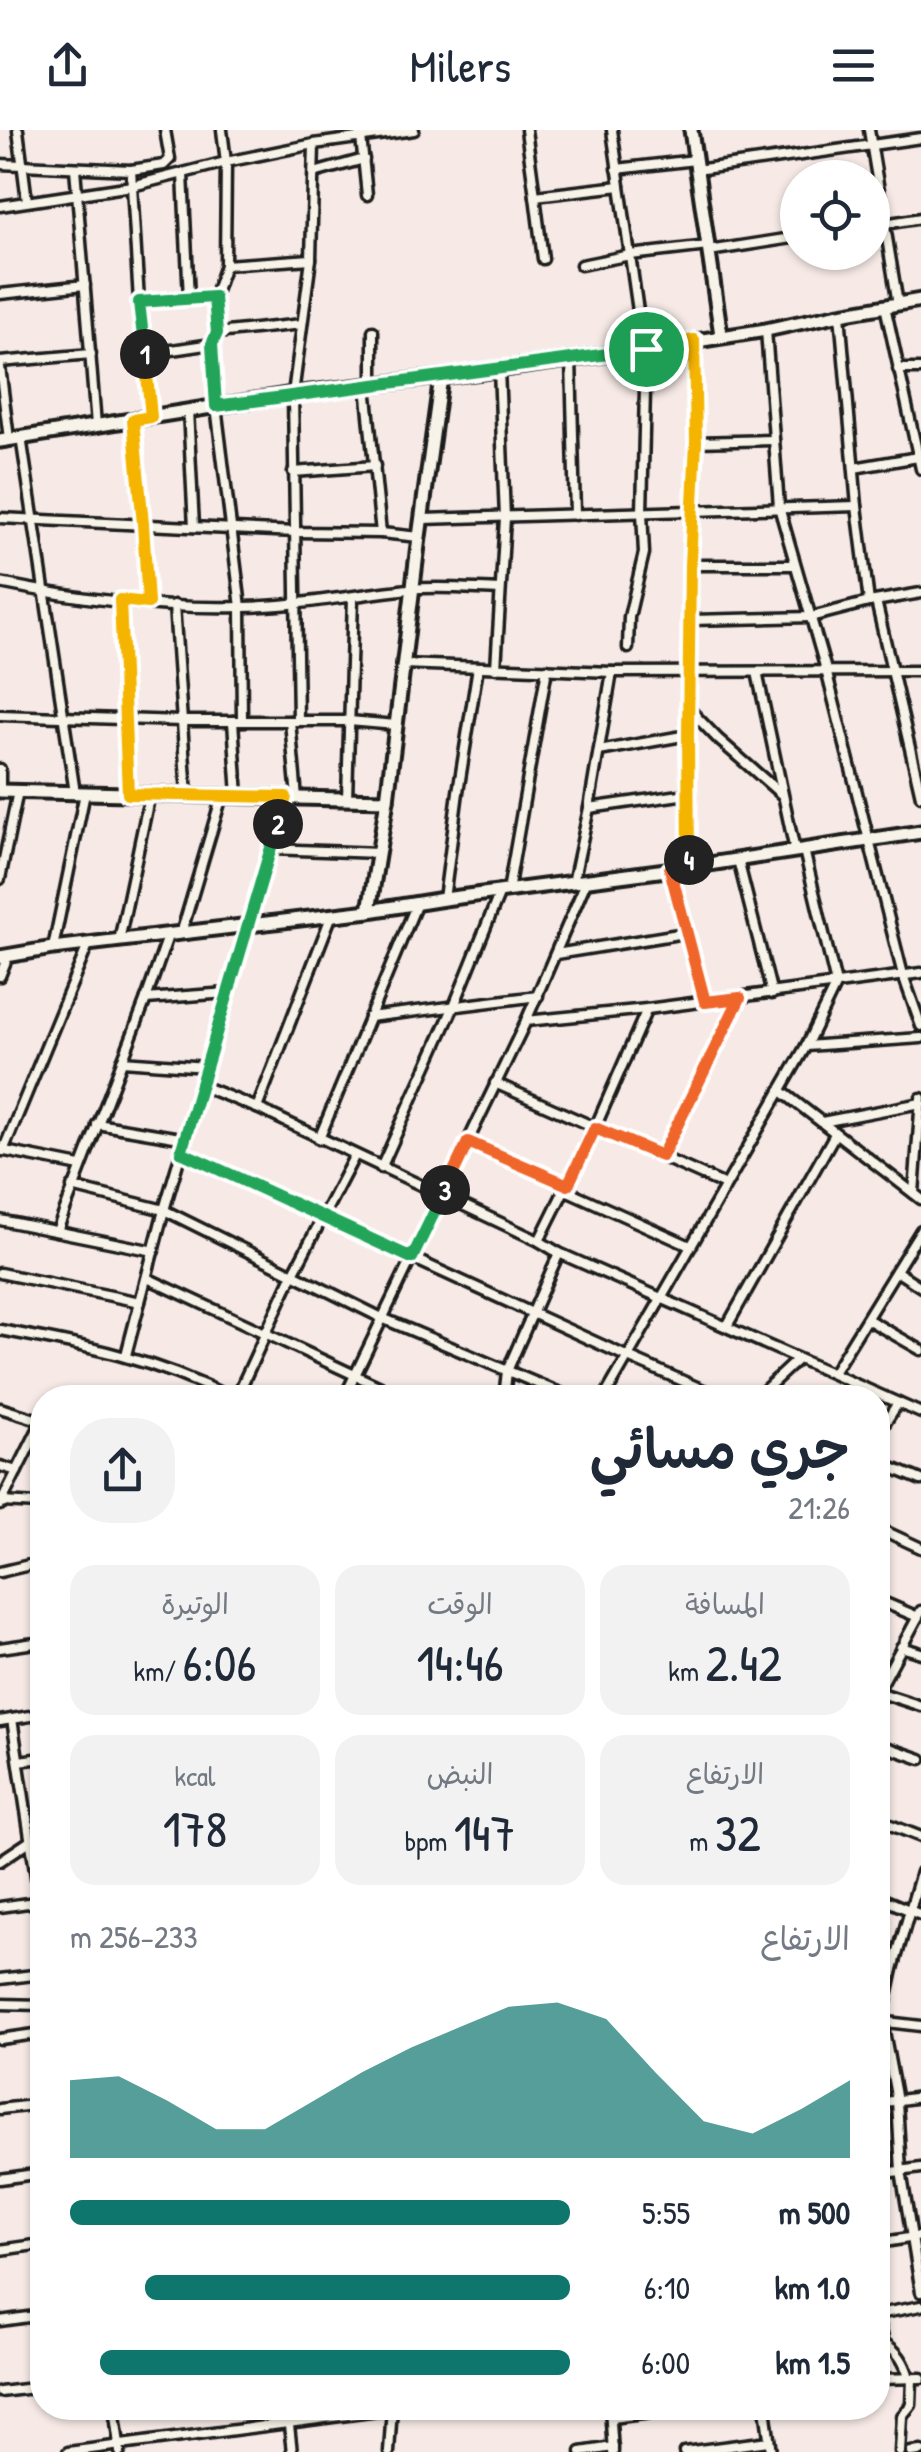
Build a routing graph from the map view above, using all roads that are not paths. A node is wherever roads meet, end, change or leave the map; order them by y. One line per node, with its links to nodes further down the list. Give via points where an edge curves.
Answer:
1 (18, 130): 17 (street)
2 (166, 130): 20 (street, via 168,163)
3 (222, 130): 15 (street)
4 (414, 130): 9 (street)
5 (526, 130): 28 (street)
6 (612, 130): 21 (street)
7 (691, 130): 18 (street)
8 (869, 130): 12 (street)
9 (354, 135): 11 (street); 13 (street)
10 (921, 138): 12 (street)
11 (314, 144): 15 (street); 22 (street)
12 (872, 146): 14 (street); 18 (street)
13 (364, 159): 22 (street); 27 (street)
14 (874, 160)
15 (226, 162): 23 (street); 38 (street)
16 (0, 164): 17 (street)
17 (23, 165): 19 (street); 29 (street)
18 (696, 165): 21 (street); 34 (street)
19 (76, 168): 20 (street); 26 (street)
20 (131, 170): 24 (street)
21 (617, 170): 25 (street)
22 (314, 173): 36 (street)
23 (184, 174): 24 (street); 44 (street)
24 (132, 186): 26 (street); 46 (street)
25 (620, 186): 28 (street); 35 (street)
26 (78, 194): 29 (street); 41 (street)
27 (367, 195)
28 (535, 196): 37 (street)
29 (27, 201): 30 (street)
30 (0, 206)
31 (921, 218): 32 (street)
32 (890, 223)
33 (780, 240): 34 (street)
34 (708, 248): 35 (street); 53 (street)
35 (630, 255): 39 (street); 56 (street)
36 (311, 259): 38 (street); 49 (street)
37 (543, 260)
38 (225, 265): 43 (street)
39 (581, 265)
40 (888, 270): 47 (street)
41 (85, 285): 42 (street); 57 (street)
42 (0, 294)
43 (214, 297): 44 (street); 52 (street)
44 (189, 298): 46 (street)
45 (921, 300): 47 (street)
46 (139, 302): 58 (street)
47 (891, 305): 48 (street); 61 (street)
48 (840, 314): 50 (street); 78 (street)
49 (302, 324): 52 (street); 66 (street)
50 (766, 330): 53 (street); 74 (street)
51 (373, 331): 65 (street)
52 (217, 333): 55 (street)
53 (721, 335): 54 (street)
54 (694, 340): 56 (street); 75 (street)
55 (212, 344): 58 (street); 67 (street)
56 (646, 349): 59 (street); 83 (street)
57 (90, 354): 60 (street); 72 (street)
58 (145, 354): 69 (street)
59 (571, 358): 63 (street); 85 (street)
60 (0, 364): 73 (street)
61 (898, 369): 62 (street); 71 (street)
62 (921, 369)
63 (499, 370): 64 (street); 87 (street)
64 (441, 377): 65 (street); 88 (street)
65 (369, 385): 66 (street); 77 (street)
66 (294, 394): 67 (street); 80 (street)
67 (216, 406): 68 (street); 92 (street)
68 (188, 410): 69 (street); 91 (street)
69 (151, 417): 70 (street)
70 (133, 420): 72 (street); 90 (street)
71 (916, 420): 76 (street)
72 (96, 425): 73 (street)
73 (10, 439): 89 (street)
74 (774, 440): 75 (street); 82 (street)
75 (696, 442): 84 (street)
76 (918, 457): 78 (street); 79 (street)
77 (376, 466): 80 (street); 94 (street)
78 (854, 468): 81 (street)
79 (921, 469)
80 (294, 472): 93 (street)
81 (857, 506): 82 (street); 105 (street)
82 (780, 507): 84 (street); 97 (street)
83 (642, 512): 84 (street); 85 (street); 112 (street, via 644,553 628,617)
84 (692, 512): 96 (street)
85 (575, 515): 87 (street)
86 (0, 518): 89 (street)
87 (505, 518): 88 (street); 100 (street)
88 (423, 519): 95 (street)
89 (32, 520): 90 (street); 101 (street)
90 (143, 524): 91 (street); 106 (street)
91 (194, 527): 92 (street)
92 (229, 528): 93 (street); 109 (street)
93 (296, 532): 94 (street); 107 (street)
94 (381, 533): 95 (street)
95 (419, 537): 99 (street)
96 (690, 565): 97 (street); 111 (street)
97 (795, 565): 110 (street)
98 (0, 582): 101 (street)
99 (413, 588): 100 (street); 103 (street); 113 (street)
100 (500, 590): 115 (street)
101 (44, 592): 104 (street); 125 (street)
102 (921, 593): 105 (street)
103 (354, 597): 107 (street); 130 (street)
104 (120, 600): 106 (street); 126 (street)
105 (872, 601): 110 (street); 118 (street)
106 (148, 603): 108 (street)
107 (296, 604): 109 (street); 129 (street)
108 (174, 605): 109 (street); 127 (street)
109 (241, 607): 128 (street)
110 (811, 617): 111 (street); 117 (street)
111 (691, 620): 121 (street)
112 (628, 648)
113 (403, 664): 114 (street); 131 (street)
114 (478, 667): 115 (street); 161 (street)
115 (496, 668): 116 (street)
116 (548, 670): 120 (street); 160 (street)
117 (826, 670): 118 (street); 122 (street); 151 (street)
118 (893, 671): 119 (street); 145 (street)
119 (921, 671)
120 (612, 672): 121 (street); 133 (street)
121 (690, 672): 122 (street); 123 (street)
122 (756, 672): 141 (street)
123 (689, 709): 132 (street); 141 (street)
124 (0, 715): 125 (street)
125 (64, 716): 126 (street); 137 (street)
126 (126, 718): 127 (street); 138 (street)
127 (181, 721): 128 (street); 142 (street)
128 (237, 721): 129 (street); 144 (street)
129 (294, 721): 130 (street); 146 (street)
130 (349, 721): 131 (street); 147 (street)
131 (396, 725): 148 (street)
132 (688, 736): 133 (street); 140 (street)
133 (599, 752): 149 (street)
134 (0, 769): 135 (street)
135 (0, 791): 136 (street)
136 (18, 792): 137 (street); 158 (street)
137 (80, 793): 138 (street); 170 (street)
138 (128, 794): 139 (street)
139 (150, 794): 142 (street); 168 (street)
140 (687, 794): 149 (street); 156 (street)
141 (782, 794): 153 (street)
142 (187, 795): 143 (street)
143 (222, 796): 144 (street); 167 (street)
144 (238, 796): 146 (street)
145 (921, 796)
146 (292, 798): 147 (street); 152 (street)
147 (347, 799): 148 (street)
148 (388, 800): 154 (street)
149 (589, 808): 159 (street)
150 (921, 832): 151 (street)
151 (870, 840): 153 (street); 174 (street)
152 (270, 850): 154 (street); 165 (street)
153 (799, 850): 155 (street); 176 (street)
154 (379, 853): 163 (street)
155 (738, 860): 156 (street); 178 (street)
156 (689, 867): 157 (street)
157 (670, 869): 159 (street); 166 (street)
158 (0, 879)
159 (579, 882): 160 (street); 171 (street)
160 (504, 892): 161 (street); 183 (street)
161 (444, 898): 162 (street)
162 (418, 903): 163 (street); 185 (street)
163 (369, 912): 164 (street)
164 (331, 916): 165 (street); 196 (street)
165 (247, 927): 167 (street); 177 (street)
166 (685, 934): 171 (street); 182 (street)
167 (174, 935): 168 (street); 181 (street)
168 (118, 941): 169 (street)
169 (88, 945): 170 (street); 204 (street)
170 (53, 948): 172 (street)
171 (556, 954): 179 (street)
172 (4, 956): 175 (street)
173 (921, 973): 174 (street)
174 (903, 975): 176 (street); 187 (street)
175 (0, 976)
176 (836, 984): 178 (street); 189 (street)
177 (228, 993): 181 (street); 191 (street)
178 (772, 994): 180 (street)
179 (538, 996): 183 (street); 186 (street)
180 (740, 998): 182 (street); 207 (street)
181 (146, 999): 190 (street)
182 (705, 1002): 184 (street)
183 (454, 1006): 185 (street); 209 (street)
184 (647, 1009): 186 (street); 199 (street)
185 (369, 1017): 202 (street)
186 (526, 1022): 192 (street)
187 (921, 1026)
188 (921, 1038): 189 (street)
189 (806, 1046): 194 (street)
190 (122, 1062): 191 (street); 198 (street)
191 (208, 1067): 193 (street)
192 (496, 1083): 199 (street); 203 (street)
193 (202, 1086): 196 (street); 201 (street)
194 (780, 1090): 197 (street); 210 (street)
195 (921, 1101): 197 (street); 214 (street)
196 (256, 1108): 202 (street)
197 (822, 1122): 200 (street)
198 (97, 1124): 201 (street); 208 (street)
199 (595, 1128): 207 (street); 212 (street)
200 (835, 1134): 214 (street); 235 (street)
201 (186, 1139): 205 (street)
202 (319, 1139): 206 (street)
203 (468, 1142): 212 (street); 213 (street)
204 (2, 1151): 208 (street)
205 (181, 1152): 215 (street); 216 (street)
206 (355, 1155): 209 (street); 216 (street)
207 (662, 1156): 210 (street)
208 (80, 1166): 211 (street)
209 (382, 1168): 213 (street)
210 (725, 1185): 221 (street)
211 (72, 1187): 215 (street); 218 (street)
212 (567, 1187): 220 (street); 221 (street)
213 (442, 1196): 220 (street); 224 (street)
214 (918, 1196)
215 (164, 1210): 222 (street); 227 (street)
216 (325, 1216): 224 (street); 227 (street)
217 (0, 1220): 218 (street)
218 (57, 1230): 222 (street)
219 (921, 1230): 225 (street)
220 (540, 1241): 223 (street)
221 (690, 1246): 230 (street)
222 (154, 1251): 228 (street)
223 (559, 1252): 230 (street); 232 (street)
224 (412, 1258): 232 (street); 233 (street)
225 (896, 1271): 229 (street); 234 (street)
226 (0, 1273): 231 (street)
227 (293, 1274): 233 (street); 237 (street)
228 (146, 1278): 231 (street); 237 (street)
229 (921, 1286)
230 (662, 1299): 235 (street); 240 (street)
231 (140, 1302): 239 (street)
232 (532, 1312): 240 (street); 242 (street)
233 (382, 1318): 242 (street); 243 (street)
234 (867, 1318): 238 (street); 244 (street)
235 (727, 1326): 241 (street)
236 (0, 1330): 239 (street)
237 (266, 1332): 243 (street); 246 (street)
238 (921, 1350)
239 (126, 1355): 245 (street)
240 (628, 1358): 251 (street); 252 (street)
241 (798, 1359): 244 (street); 253 (street)
242 (507, 1371): 249 (street); 250 (street)
243 (356, 1374): 247 (street); 248 (street)
244 (833, 1374): 254 (street)
245 (203, 1385)
246 (241, 1385)
247 (350, 1385)
248 (378, 1385)
249 (505, 1385)
250 (541, 1385)
251 (612, 1385)
252 (691, 1385)
253 (770, 1385)
254 (858, 1385)
255 (890, 1399): 256 (street)
256 (898, 1403): 258 (street); 259 (street)
257 (0, 1408): 260 (street)
258 (921, 1413)
259 (890, 1415)
260 (30, 1417)
261 (30, 1446): 264 (street)
262 (0, 1466): 264 (street)
263 (890, 1467): 265 (street)
264 (18, 1472): 267 (street)
265 (921, 1480)
266 (30, 1503): 267 (street)
267 (1, 1504)
268 (890, 1534): 269 (street)
269 (921, 1548)
270 (30, 1565): 271 (street)
271 (0, 1572)
272 (890, 1604): 273 (street)
273 (919, 1614): 275 (street)
274 (30, 1644): 276 (street)
275 (901, 1647): 277 (street); 278 (street)
276 (0, 1648)
277 (921, 1653)
278 (890, 1661)
279 (890, 1696): 280 (street)
280 (921, 1706)
281 (30, 1716): 282 (street)
282 (12, 1719): 283 (street); 287 (street)
283 (0, 1721)
284 (890, 1748): 285 (street)
285 (921, 1759)
286 (30, 1760): 287 (street)
287 (19, 1761): 289 (street)
288 (890, 1825): 290 (street)
289 (29, 1836): 291 (street); 292 (street)
290 (921, 1837)
291 (30, 1841)
292 (0, 1862)
293 (921, 1872): 298 (street)
294 (0, 1896): 297 (street)
295 (30, 1903): 297 (street)
296 (890, 1903): 298 (street)
297 (5, 1906)
298 (910, 1911): 299 (street); 301 (street)
299 (921, 1915)
300 (890, 1968): 301 (street)
301 (893, 1969): 304 (street)
302 (30, 1975): 303 (street)
303 (0, 1979)
304 (890, 1981)
305 (0, 2004): 306 (street)
306 (30, 2005)
307 (890, 2022): 308 (street)
308 (921, 2026)
309 (30, 2035): 310 (street)
310 (0, 2039)
311 (890, 2068): 313 (street)
312 (921, 2097): 313 (street)
313 (897, 2101): 314 (street); 318 (street)
314 (890, 2102)
315 (30, 2105): 316 (street)
316 (0, 2109)
317 (921, 2168): 318 (street)
318 (901, 2171): 319 (street); 322 (street)
319 (890, 2172)
320 (30, 2175): 321 (street)
321 (0, 2179)
322 (917, 2237): 323 (street); 326 (street)
323 (890, 2241)
324 (30, 2246): 325 (street)
325 (0, 2250)
326 (921, 2292)
327 (921, 2306): 328 (street)
328 (890, 2312)
329 (30, 2317): 330 (street)
330 (0, 2321)
331 (890, 2346): 332 (street)
332 (914, 2378): 352 (street)
333 (30, 2388): 334 (street)
334 (0, 2392)
335 (115, 2420): 343 (street)
336 (288, 2420): 341 (street)
337 (309, 2420): 341 (street)
338 (393, 2420): 348 (street)
339 (611, 2420): 344 (street)
340 (766, 2420): 342 (street)
341 (288, 2423): 343 (street); 347 (street)
342 (769, 2441): 350 (street); 351 (street)
343 (119, 2449): 346 (street)
344 (613, 2449): 349 (street)
345 (921, 2451): 353 (street)
346 (68, 2452)
347 (292, 2452)
348 (389, 2452)
349 (580, 2452)
350 (684, 2452)
351 (771, 2452)
352 (900, 2452)
353 (911, 2452)

